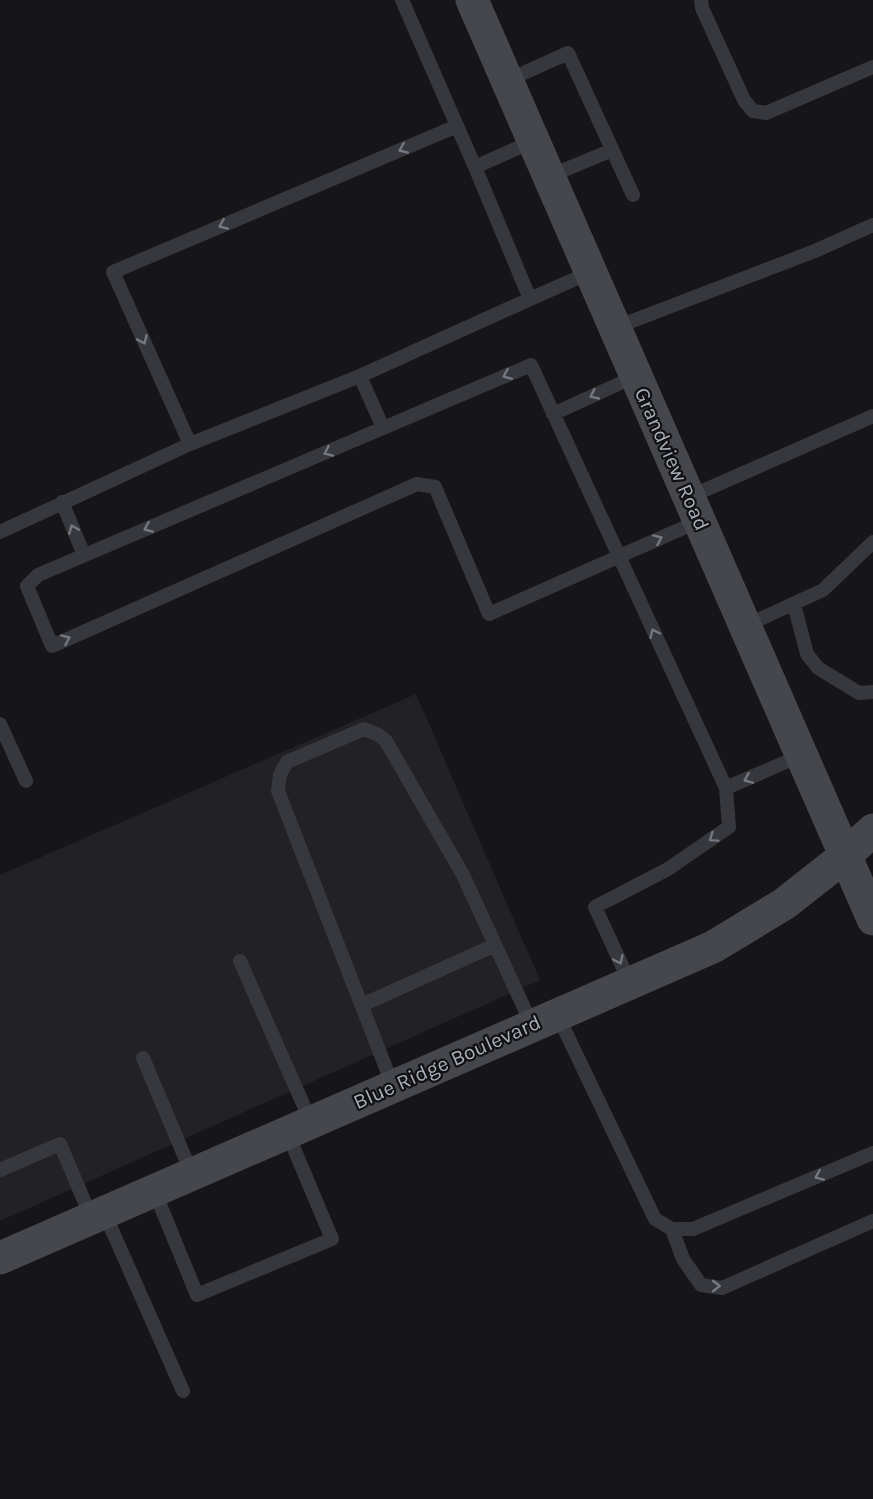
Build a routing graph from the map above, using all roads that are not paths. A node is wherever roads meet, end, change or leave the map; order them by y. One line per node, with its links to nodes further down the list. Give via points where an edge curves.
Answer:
1 (402, 0): 6 (lane)
2 (472, 0): 5 (street, Grandview Road)
3 (699, 3): 4 (lane, via 744,100 753,111 766,113)
4 (873, 67)
5 (508, 80): 7 (street, Grandview Road); 8 (lane, via 568,53)
6 (457, 126): 9 (lane); 21 (lane, one-way to 21, via 112,272)
7 (534, 140): 9 (lane); 10 (street, Grandview Road)
8 (612, 150): 10 (lane); 11 (lane)
9 (475, 167): 14 (lane)
10 (550, 176): 13 (street, Grandview Road)
11 (633, 195)
12 (873, 225): 15 (lane)
13 (591, 272): 14 (lane); 15 (street, Grandview Road)
14 (530, 299): 16 (lane)
15 (614, 328): 17 (street, Grandview Road)
16 (360, 376): 20 (lane); 21 (lane)
17 (636, 376): 18 (lane, one-way to 18); 23 (street, Grandview Road)
18 (553, 414): 20 (lane, one-way to 20, via 531,365); 27 (lane)
19 (873, 416): 23 (lane)
20 (383, 428): 26 (lane, one-way to 26)
21 (190, 444): 22 (lane)
22 (62, 502): 24 (lane); 26 (lane, one-way to 22)
23 (694, 509): 27 (lane, one-way to 23); 29 (street, Grandview Road)
24 (0, 532)
25 (873, 542): 28 (lane, via 823,590)
26 (84, 555): 27 (lane, one-way to 27, via 38,575 27,586 52,646 417,484 435,487 489,614)
27 (618, 557): 34 (lane, one-way to 27)
28 (794, 604): 29 (lane); 30 (lane, via 807,654 818,668 859,693)
29 (745, 626): 32 (street, Grandview Road)
30 (873, 692)
31 (0, 724): 33 (lane)
32 (802, 755): 34 (lane, one-way to 34); 36 (street, Grandview Road)
33 (26, 780)
34 (726, 788): 40 (lane, one-way to 40, via 729,827 668,869 595,907)
35 (873, 831): 36 (street, Blue Ridge Boulevard)
36 (845, 856): 37 (street, Grandview Road); 40 (street, Blue Ridge Boulevard, via 784,904 713,946)
37 (873, 919)
38 (495, 945): 41 (lane); 41 (lane, via 463,874 386,741 364,729 287,762 280,774 278,791); 42 (lane)
39 (240, 962): 45 (lane)
40 (630, 983): 42 (street, Blue Ridge Boulevard)
41 (362, 1005): 44 (lane)
42 (544, 1020): 44 (street, Blue Ridge Boulevard); 52 (lane, via 655,1219)
43 (143, 1058): 48 (lane)
44 (393, 1086): 45 (street, Blue Ridge Boulevard)
45 (299, 1127): 48 (street, Blue Ridge Boulevard); 49 (lane, via 332,1239 197,1295)
46 (873, 1153): 52 (lane, one-way to 52, via 693,1229)
47 (0, 1170): 50 (lane, via 60,1144)
48 (192, 1174): 49 (street, Blue Ridge Boulevard)
49 (154, 1190): 50 (street, Blue Ridge Boulevard)
50 (97, 1215): 53 (street, Blue Ridge Boulevard); 54 (lane)
51 (873, 1221): 52 (lane, one-way to 51, via 683,1259 701,1285 722,1288)
52 (672, 1229)
53 (0, 1258)
54 (183, 1391)

